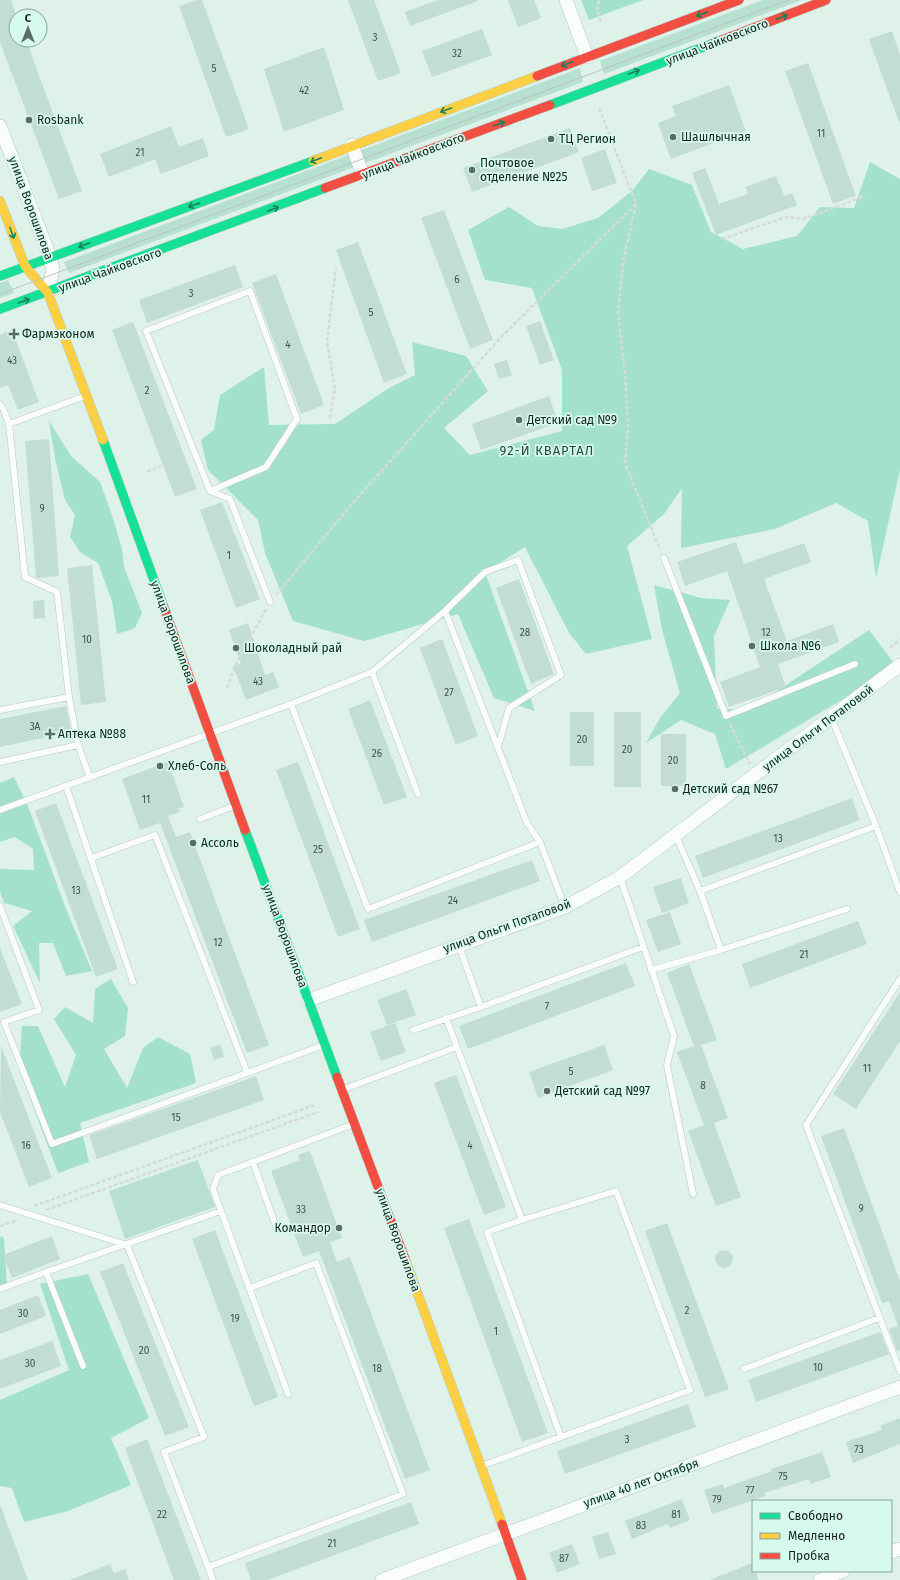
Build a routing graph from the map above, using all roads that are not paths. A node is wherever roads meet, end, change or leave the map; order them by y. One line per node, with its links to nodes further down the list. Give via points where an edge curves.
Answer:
1 (566, 0): 4 (street)
2 (739, 0): 4 (main road, one-way to 4)
3 (826, 0): 7 (main road, улица Чайковского, one-way to 3)
4 (587, 56): 6 (main road, one-way to 6)
5 (0, 126): 9 (street, улица Ворошилова)
6 (352, 145): 7 (street); 9 (main road, one-way to 9)
7 (363, 175): 12 (main road, улица Чайковского, one-way to 7)
8 (0, 201): 10 (main road, улица Ворошилова, one-way to 10)
9 (50, 257): 10 (main road); 12 (street, улица Ворошилова, via 53,269)
10 (25, 266): 11 (main road); 12 (main road, улица Ворошилова)
11 (0, 276)
12 (48, 293): 13 (main road, улица Чайковского, one-way to 12); 14 (main road, улица Ворошилова)
13 (0, 309)
14 (86, 395): 16 (lane); 28 (main road, улица Ворошилова)
15 (0, 405): 16 (lane)
16 (9, 424): 24 (lane, via 25,577 57,592)
17 (210, 491): 17 (lane, via 266,467 297,419 250,291 146,331); 19 (lane, via 230,499)
18 (664, 558): 21 (lane, via 726,716)
19 (270, 602)
20 (445, 611): 23 (lane); 30 (lane); 30 (lane, via 485,572 518,560 561,675 509,708)
21 (855, 664)
22 (900, 665): 27 (street, улица Ольги Потаповой)
23 (372, 672): 25 (lane); 34 (lane)
24 (69, 697): 26 (lane); 29 (lane)
25 (291, 704): 28 (lane); 40 (lane, via 368,909)
26 (0, 710)
27 (831, 718): 38 (lane); 39 (street, улица Ольги Потаповой)
28 (211, 733): 32 (lane); 35 (main road, улица Ворошилова)
29 (78, 745): 31 (lane); 32 (lane)
30 (498, 747): 40 (lane, via 527,823)
31 (0, 762)
32 (90, 778): 33 (lane)
33 (66, 786): 36 (lane); 41 (lane)
34 (418, 794)
35 (236, 805): 37 (lane); 54 (main road, улица Ворошилова)
36 (0, 810)
37 (200, 819)
38 (876, 826): 43 (lane); 44 (lane)
39 (676, 836): 42 (street, улица Ольги Потаповой); 43 (lane)
40 (540, 842): 46 (lane)
41 (91, 858): 53 (lane); 60 (lane, via 155,835)
42 (620, 877): 46 (street, улица Ольги Потаповой); 49 (lane)
43 (700, 892): 50 (lane)
44 (900, 892)
45 (0, 906): 60 (lane, via 39,1010 4,1022 52,1144)
46 (565, 907): 48 (street, улица Ольги Потаповой)
47 (847, 909): 50 (lane)
48 (458, 944): 54 (street, улица Ольги Потаповой); 55 (lane)
49 (643, 947): 51 (lane); 55 (lane)
50 (721, 950): 51 (lane)
51 (651, 970): 64 (lane, via 674,1036 668,1065)
52 (900, 979): 73 (lane, via 806,1125)
53 (133, 982)
54 (309, 1000): 58 (main road, улица Ворошилова)
55 (481, 1007): 56 (lane)
56 (446, 1018): 57 (lane); 59 (lane)
57 (413, 1030)
58 (325, 1044): 60 (lane); 61 (main road, улица Ворошилова)
59 (458, 1047): 61 (lane); 67 (lane)
60 (247, 1072)
61 (342, 1090): 62 (main road, улица Ворошилова)
62 (355, 1124): 63 (lane); 80 (main road, улица Ворошилова)
63 (253, 1162): 66 (lane, via 218,1175 213,1189); 68 (lane)
64 (693, 1194)
65 (0, 1205): 69 (lane)
66 (221, 1211): 69 (lane); 71 (lane)
67 (522, 1220): 79 (lane, via 487,1232); 79 (lane, via 616,1191 690,1390)
68 (275, 1224)
69 (128, 1244): 70 (lane); 82 (lane, via 204,1437 164,1452)
70 (46, 1272): 72 (lane); 74 (lane)
71 (250, 1288): 78 (lane); 82 (lane, via 316,1263 403,1494)
72 (0, 1289)
73 (879, 1318): 75 (lane); 76 (lane)
74 (83, 1366)
75 (744, 1369)
76 (900, 1371)
77 (900, 1387): 81 (street, улица 40 лет Октября)
78 (288, 1394)
79 (561, 1437): 80 (lane)
80 (482, 1466): 81 (main road, улица Ворошилова)
81 (506, 1533): 85 (street, улица 40 лет Октября); 86 (main road, улица Ворошилова)
82 (208, 1567): 84 (lane)
83 (840, 1572): 87 (street)
84 (213, 1580)
85 (382, 1580)
86 (522, 1580)
87 (820, 1580)

